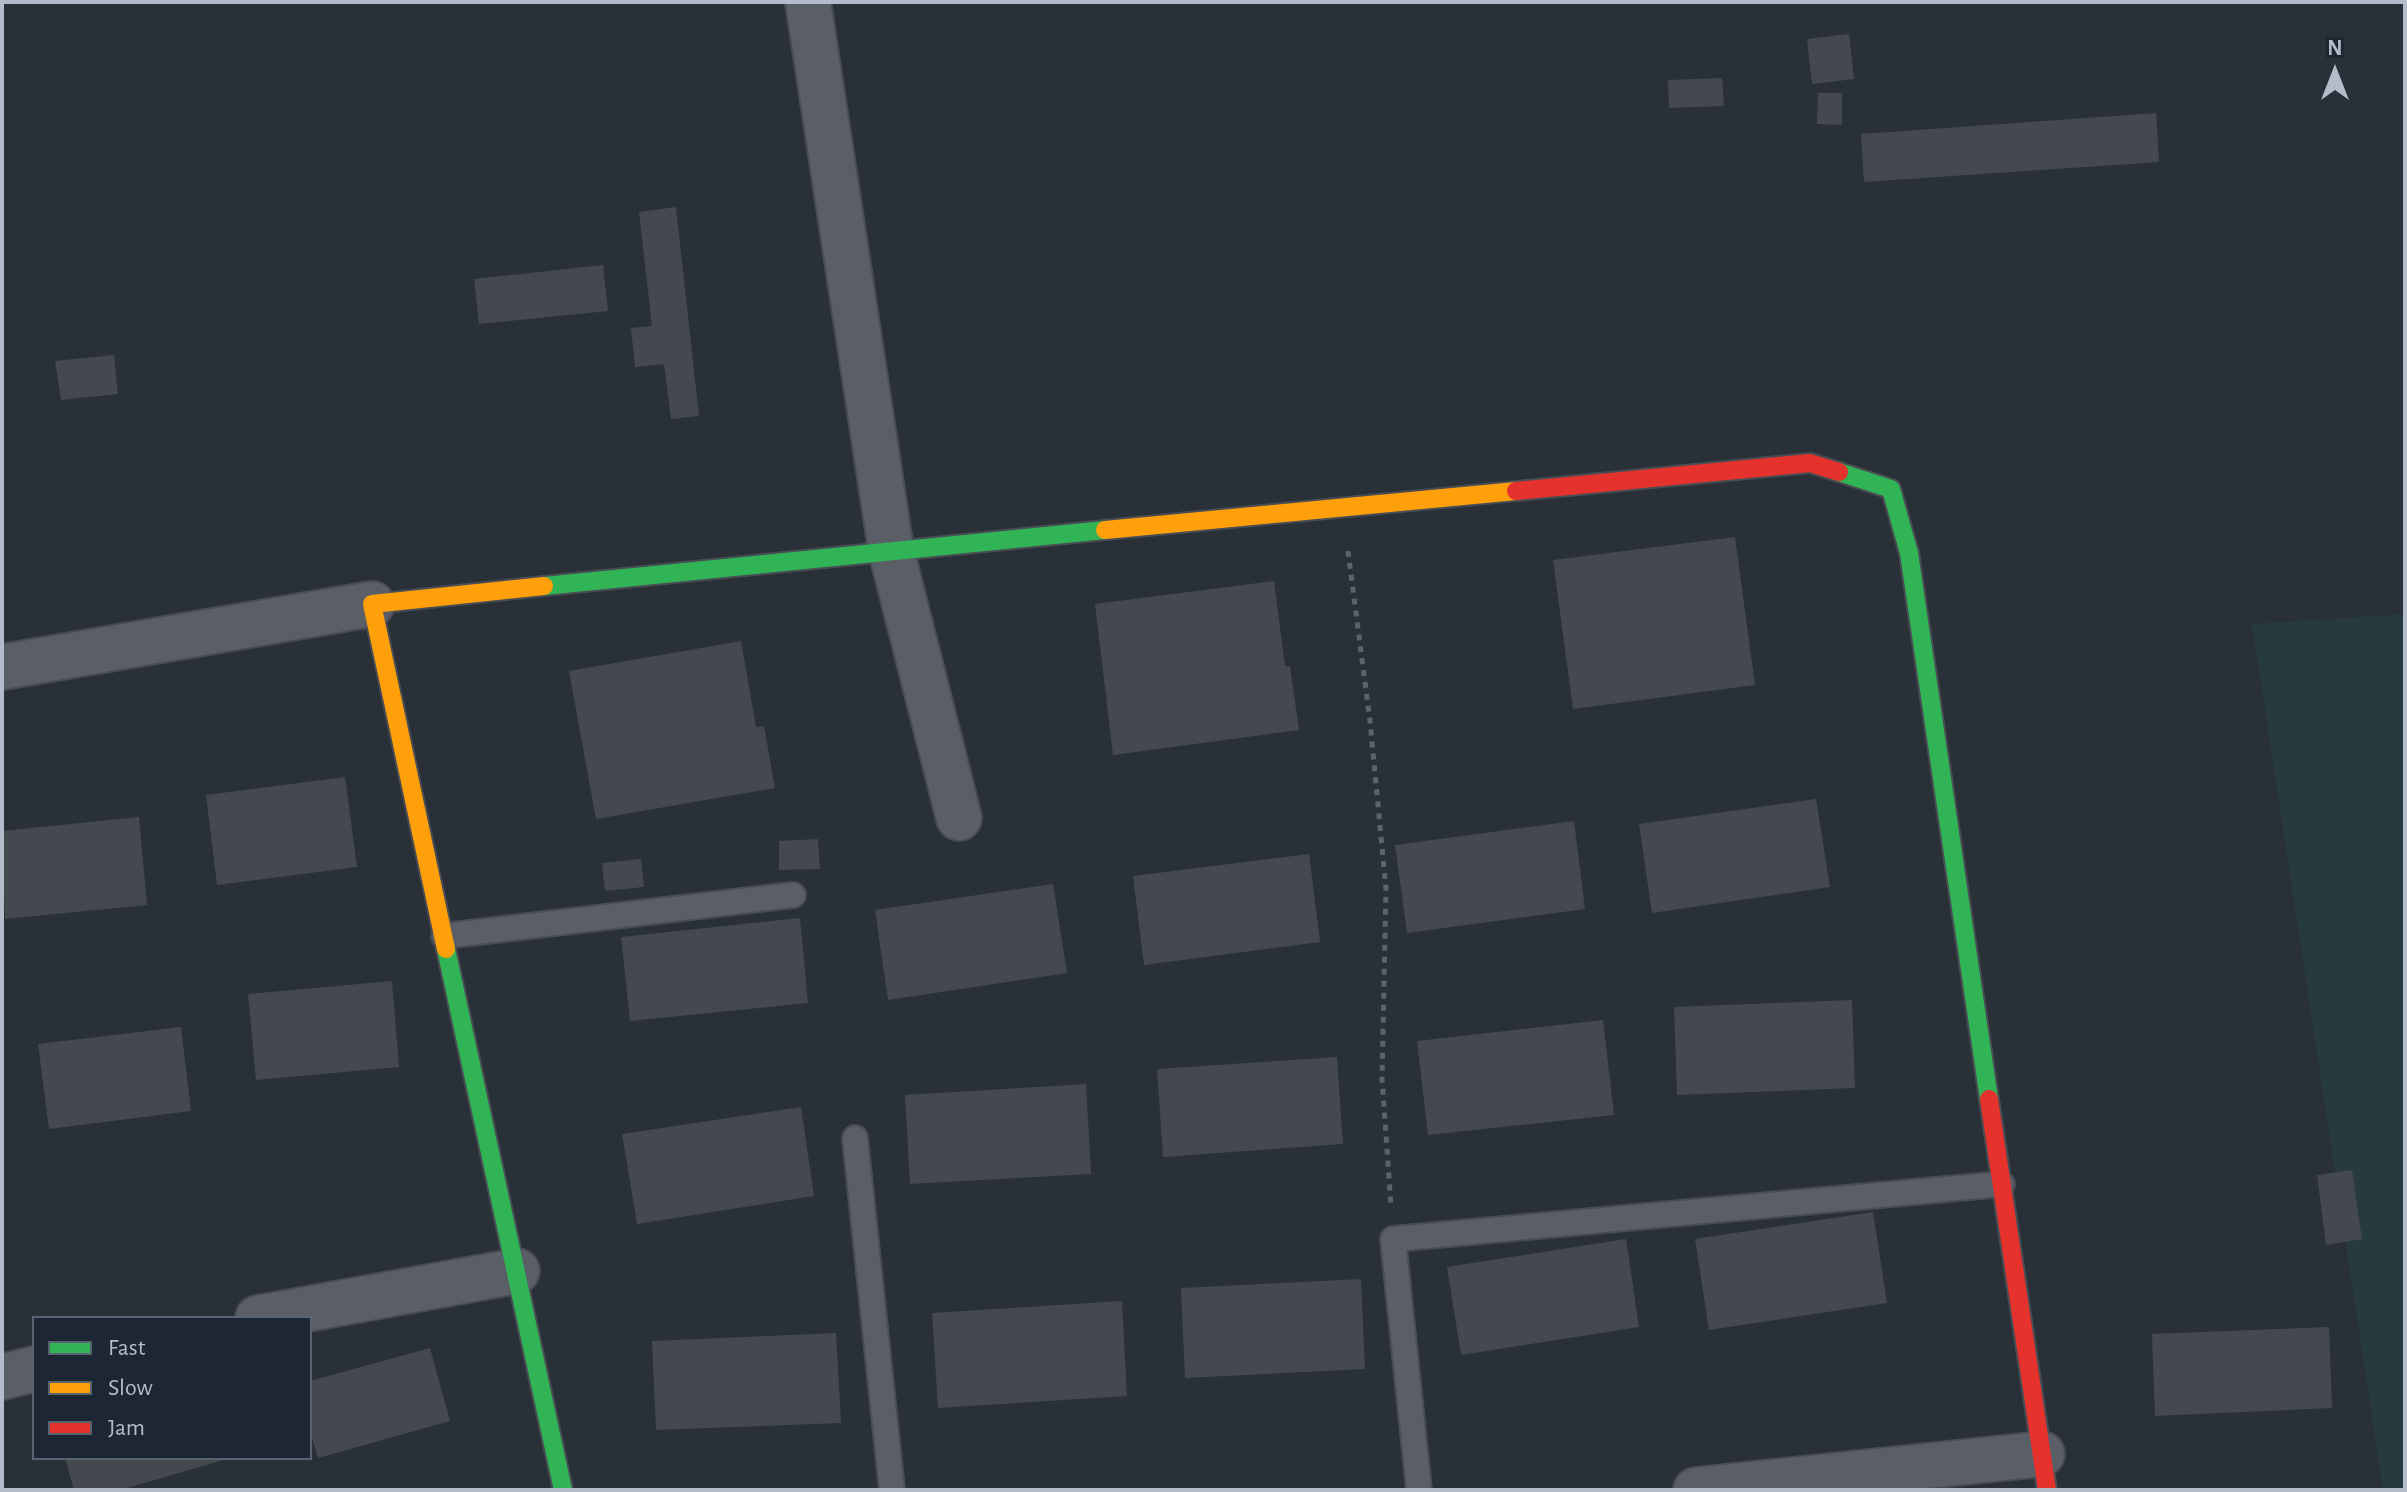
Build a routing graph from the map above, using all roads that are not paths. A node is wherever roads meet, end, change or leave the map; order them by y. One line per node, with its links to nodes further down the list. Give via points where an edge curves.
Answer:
1 (808, 2): 2 (street)
2 (891, 550): 3 (street); 5 (street); 9 (street, via 1810,463 1891,489 1909,553)
3 (372, 604): 4 (street); 7 (street)
4 (2, 667)
5 (959, 818)
6 (793, 895): 7 (lane)
7 (444, 936): 10 (street)
8 (855, 1138): 16 (lane)
9 (2002, 1184): 14 (street); 17 (lane, via 1393,1239)
10 (517, 1271): 11 (street); 15 (street)
11 (269, 1316)
12 (32, 1370): 13 (street)
13 (2, 1377)
14 (2045, 1472): 18 (street)
15 (563, 1490)
16 (892, 1490)
17 (1419, 1490)
18 (1696, 1490)

